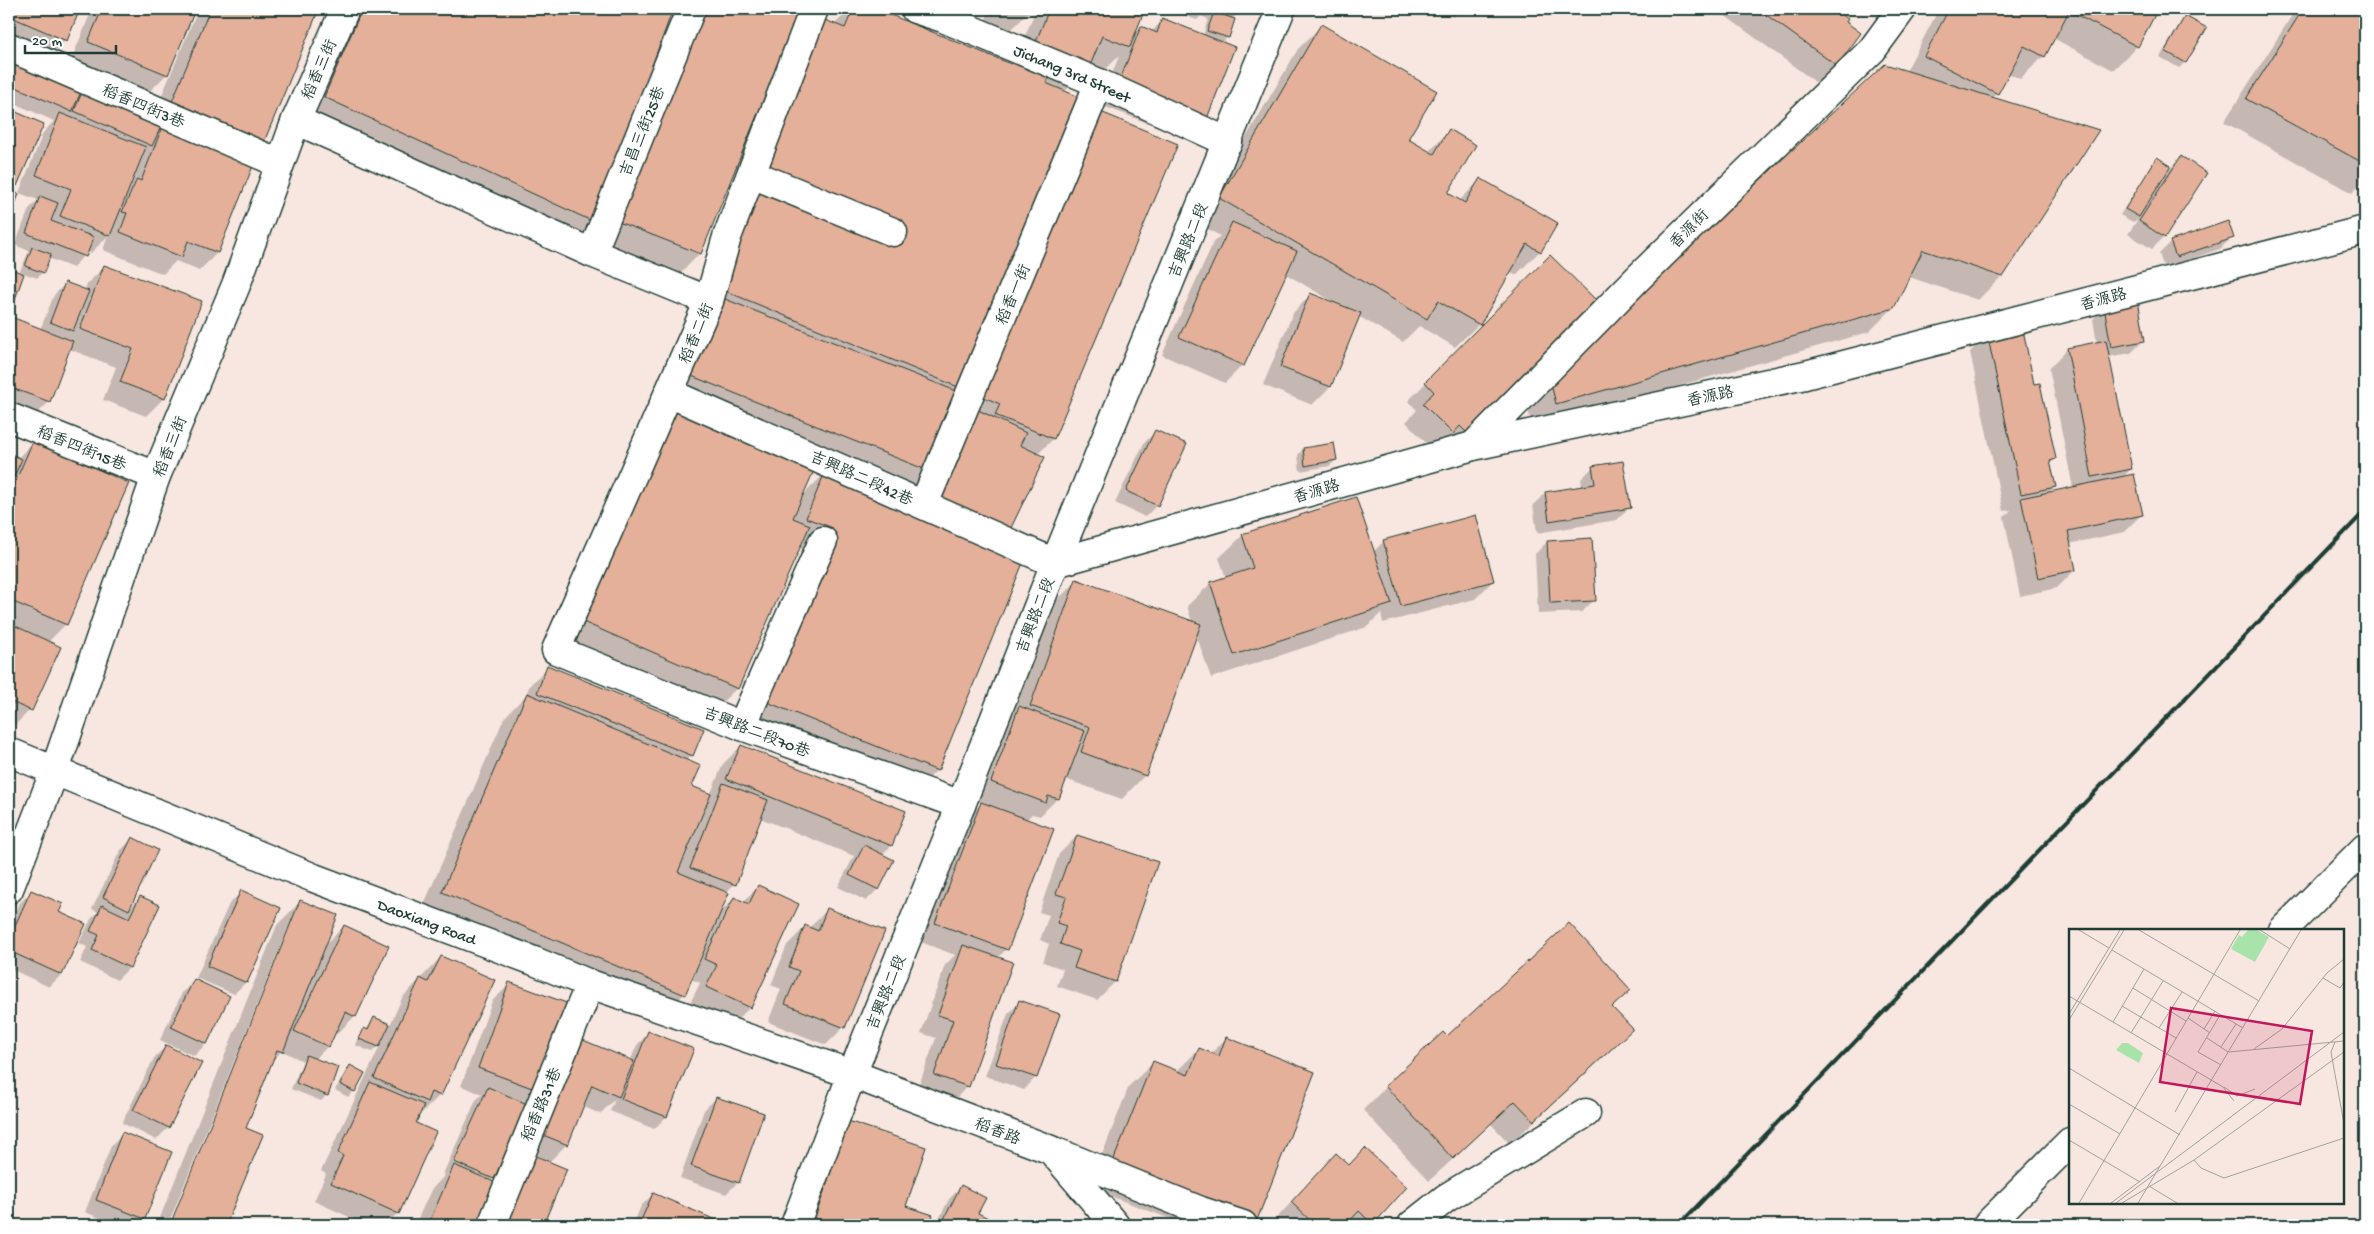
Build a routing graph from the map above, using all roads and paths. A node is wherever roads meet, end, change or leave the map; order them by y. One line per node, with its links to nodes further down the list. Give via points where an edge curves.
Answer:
1 (345, 9): 9 (street, 稻香三街)
2 (691, 9): 15 (street, 吉昌三街25巷)
3 (814, 9): 12 (street, 稻香二街)
4 (915, 9): 8 (street, Jichang 3rd Street)
5 (1281, 9): 10 (street, 吉興路二段)
6 (1902, 9): 19 (street, 香源街, via 1872,50 1638,278)
7 (9, 47): 11 (street, 稻香四街3巷)
8 (1099, 83): 10 (street, Jichang 3rd Street); 21 (street, 稻香一街)
9 (296, 120): 11 (street, 稻香三街); 15 (street)
10 (1228, 142): 23 (street, 吉興路二段)
11 (279, 163): 20 (street, 稻香三街, via 236,285)
12 (752, 174): 14 (street); 16 (street, 稻香二街, via 727,237)
13 (2365, 230): 19 (street, 香源路, via 1805,375)
14 (892, 232)
15 (592, 253): 16 (street)
16 (709, 301): 17 (street, 稻香二街)
17 (669, 393): 21 (street, 吉興路二段42巷); 24 (street, 稻香二街)
18 (9, 417): 20 (street, 稻香四街15巷)
19 (1473, 446): 23 (street, 香源路)
20 (156, 476): 27 (street, 稻香三街)
21 (924, 504): 23 (street, 吉興路二段42巷)
22 (822, 541): 25 (street)
23 (1055, 562): 28 (street, 吉興路二段)
24 (556, 650): 25 (street, 吉興路二段70巷)
25 (742, 726): 28 (street, 吉興路二段70巷)
26 (9, 752): 27 (street, Daoxiang Road)
27 (55, 770): 30 (street, 稻香三街); 32 (street, Daoxiang Road, via 314,878)
28 (961, 805): 33 (street, 吉興路二段)
29 (2365, 848): 31 (street)
30 (9, 889)
31 (2284, 929)
32 (590, 984): 33 (street, Daoxiang Road); 37 (street, 稻香路31巷)
33 (852, 1074): 36 (street, 稻香路); 38 (street, 吉興路二段)
34 (1586, 1113): 41 (street, via 1446,1198)
35 (2069, 1143): 42 (street)
36 (1051, 1150): 39 (street, 稻香路); 40 (street)
37 (492, 1225)
38 (795, 1225)
39 (1115, 1225)
40 (1243, 1225)
41 (1412, 1225)
42 (1987, 1225)

